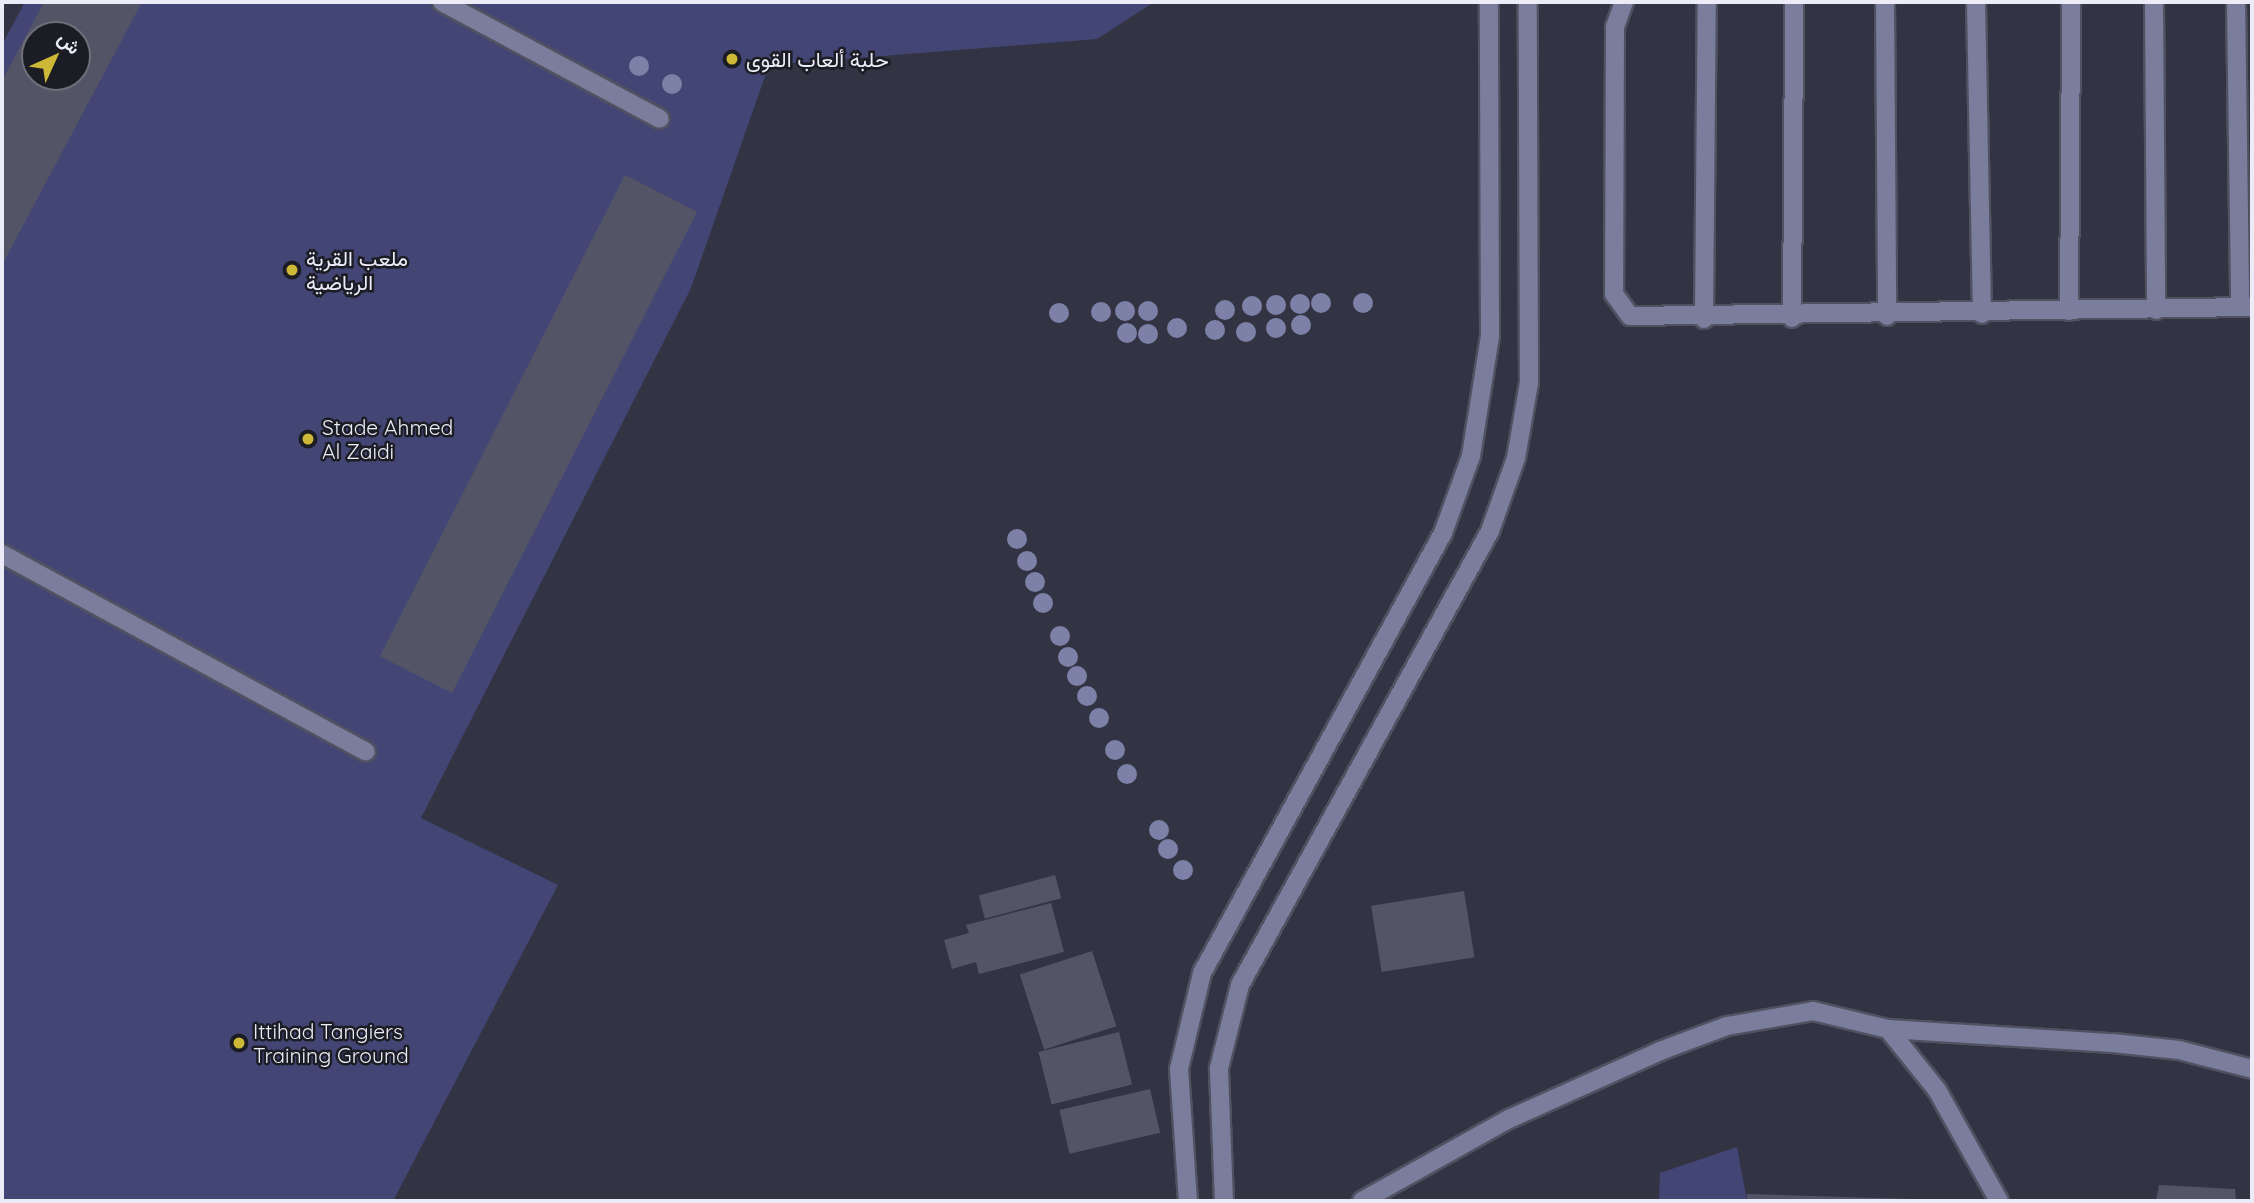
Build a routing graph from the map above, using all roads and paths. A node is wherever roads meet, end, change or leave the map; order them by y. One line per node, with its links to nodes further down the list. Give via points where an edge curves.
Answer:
1 (442, 2): 12 (street)
2 (1489, 2): 24 (street, via 1490,336 1471,456 1443,533 1202,973 1179,1069)
3 (1528, 2): 25 (street, via 1529,383 1516,458 1490,531 1240,985 1219,1068)
4 (1624, 2): 19 (street, via 1615,27 1614,294 1622,310 1638,320)
5 (1707, 2): 19 (street)
6 (1794, 2): 18 (street)
7 (1885, 2): 17 (street)
8 (1976, 2): 16 (street)
9 (2071, 2): 15 (street)
10 (2154, 2): 14 (street)
11 (2236, 2): 13 (street)
12 (660, 118)
13 (2246, 307): 14 (street)
14 (2156, 310): 15 (street)
15 (2070, 311): 16 (street)
16 (1982, 314): 17 (street)
17 (1887, 316): 18 (street)
18 (1792, 318): 19 (street)
19 (1704, 319)
20 (2, 554): 21 (street)
21 (366, 752)
22 (1888, 1029): 23 (street, via 2126,1044); 26 (street, via 1814,1011 1727,1026 1509,1119); 27 (street, via 1937,1090)
23 (2252, 1069)
24 (1188, 1201)
25 (1224, 1201)
26 (1362, 1201)
27 (1999, 1201)

